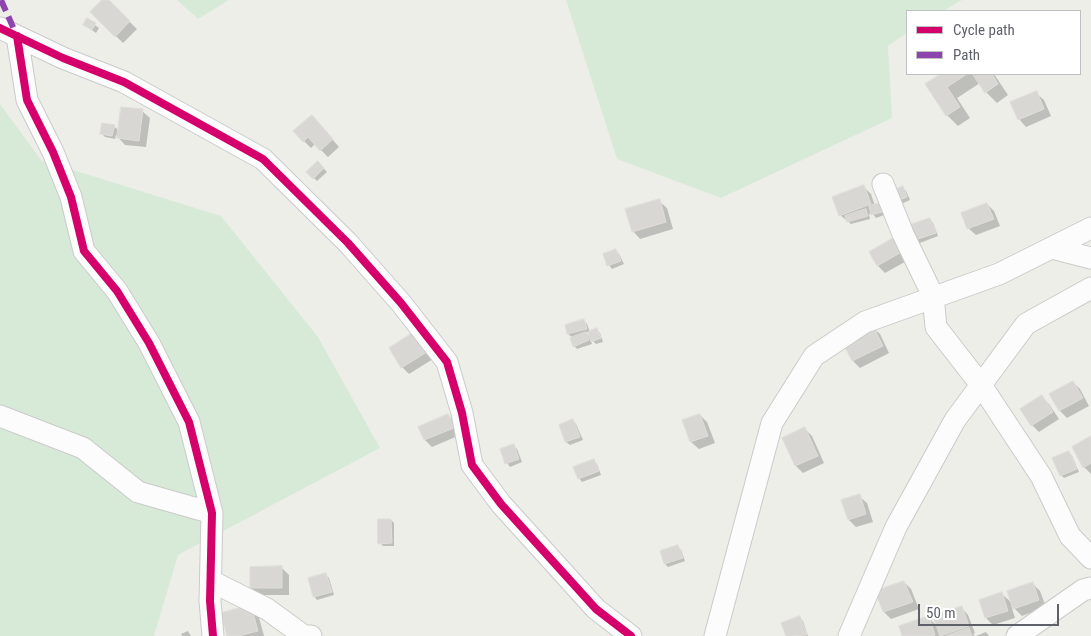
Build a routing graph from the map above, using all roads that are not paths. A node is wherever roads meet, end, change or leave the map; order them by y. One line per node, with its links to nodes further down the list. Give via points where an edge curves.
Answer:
1 (9, 32): 10 (street, via 27,100 71,197 84,251 117,291 149,342 189,422); 16 (street, via 124,82 263,159 348,243 447,362 472,464 501,504 596,609)
2 (883, 184): 7 (street)
3 (1091, 228): 4 (street)
4 (1052, 248): 5 (street); 7 (street, via 999,274)
5 (1091, 258)
6 (1091, 288): 8 (street, via 1026,324)
7 (933, 296): 8 (street, via 936,327); 17 (street, via 864,322 814,356 772,424)
8 (982, 385): 11 (street, via 1041,476 1070,536); 18 (street, via 955,420 896,527)
9 (0, 416): 10 (street, via 84,448 138,492)
10 (212, 513): 12 (street)
11 (1091, 558)
12 (211, 581): 14 (street); 15 (street, via 267,609 304,636)
13 (1091, 588): 19 (street, via 1083,590)
14 (213, 636)
15 (311, 636)
16 (631, 636)
17 (715, 636)
18 (848, 636)
19 (1017, 636)

